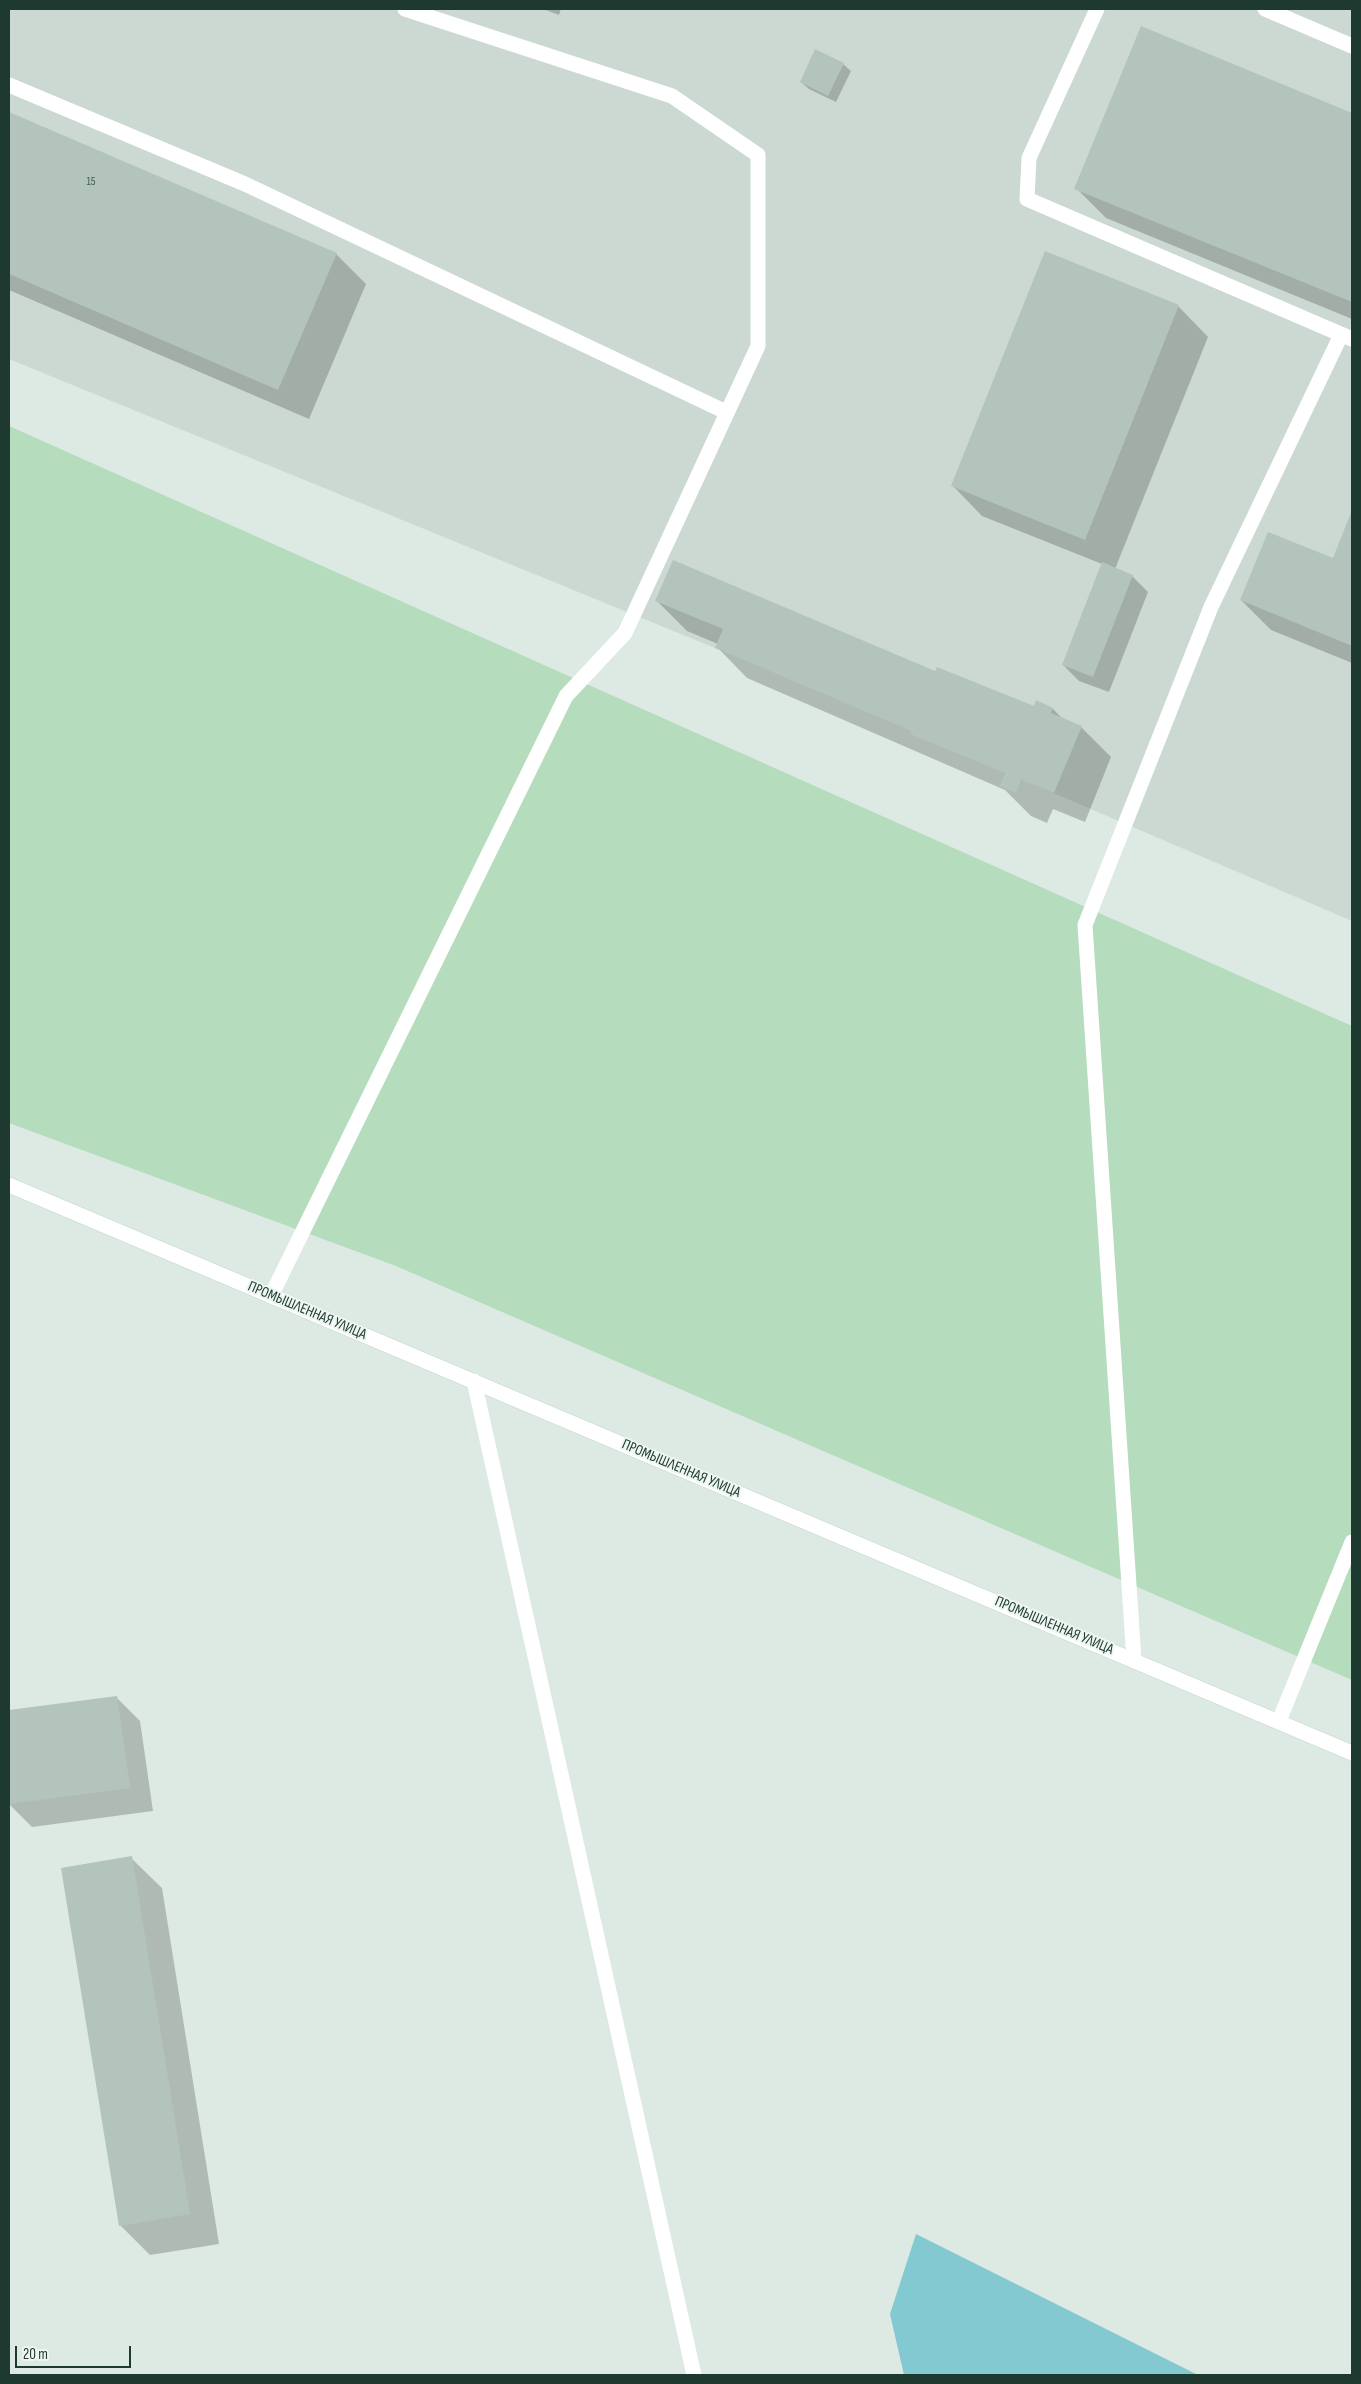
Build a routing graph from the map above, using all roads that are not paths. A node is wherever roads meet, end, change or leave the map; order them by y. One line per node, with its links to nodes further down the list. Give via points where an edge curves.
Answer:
1 (405, 9): 7 (street, via 672,96 758,155 758,346)
2 (1097, 9): 6 (street, via 1029,158 1027,199)
3 (1265, 9): 4 (street)
4 (1352, 46)
5 (9, 85): 7 (street, via 245,184)
6 (1347, 337): 12 (street, via 1211,607 1085,925)
7 (726, 412): 9 (street, via 624,633 566,696)
8 (9, 1185): 9 (street, ПРОМЫШЛЕННАЯ УЛИЦА)
9 (271, 1296): 10 (street, ПРОМЫШЛЕННАЯ УЛИЦА)
10 (474, 1381): 12 (street, ПРОМЫШЛЕННАЯ УЛИЦА); 15 (street)
11 (1352, 1542): 13 (street)
12 (1134, 1660): 13 (street, ПРОМЫШЛЕННАЯ УЛИЦА)
13 (1279, 1722): 14 (street, ПРОМЫШЛЕННАЯ УЛИЦА)
14 (1352, 1753)
15 (694, 2375)

